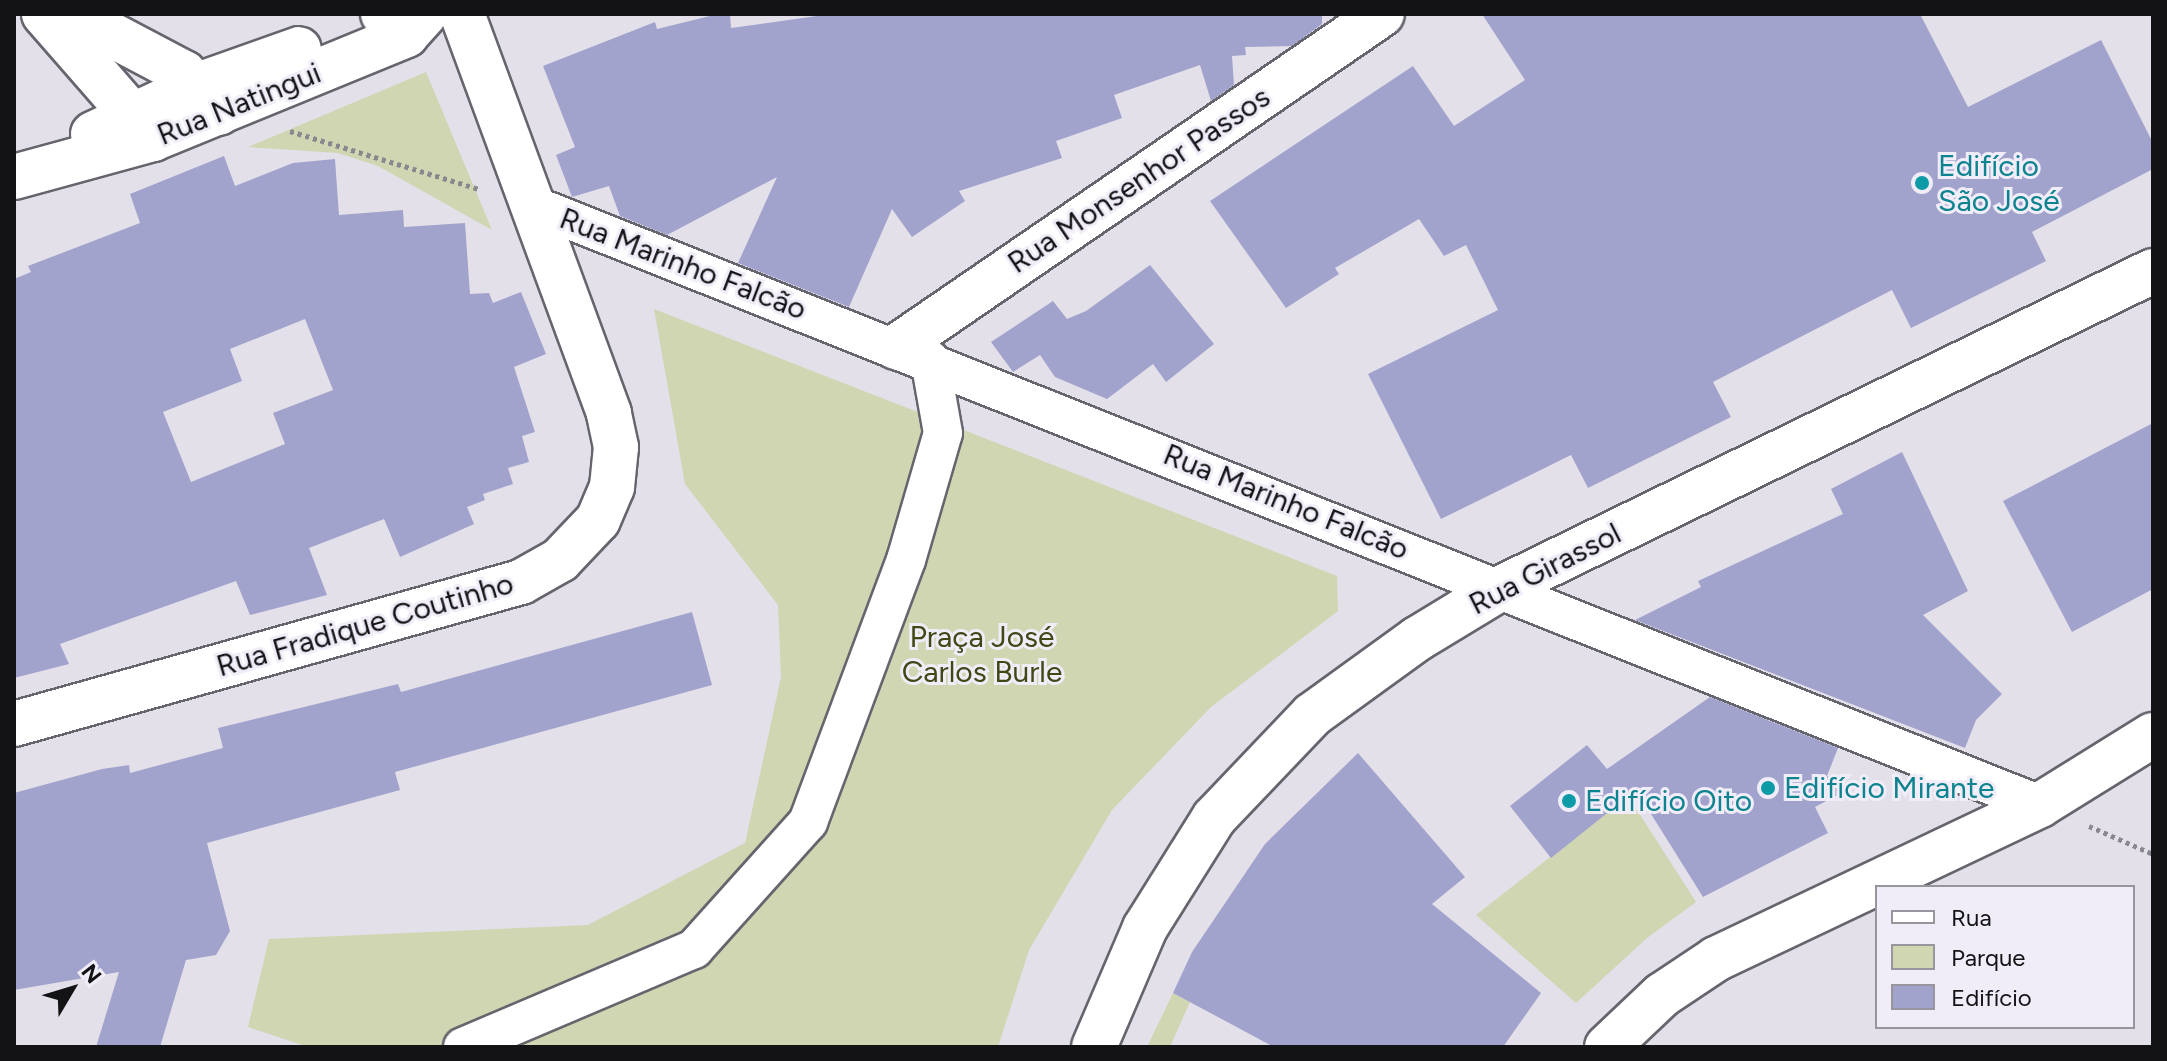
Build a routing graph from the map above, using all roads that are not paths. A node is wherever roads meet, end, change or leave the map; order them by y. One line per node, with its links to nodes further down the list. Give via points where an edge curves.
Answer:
1 (44, 14): 7 (street)
2 (72, 14): 6 (street)
3 (462, 14): 9 (street, Rua Fradique Coutinho)
4 (1382, 14): 11 (street, Rua Monsenhor Passos)
5 (402, 19): 6 (street, Rua Natingui)
6 (213, 103): 7 (street, Rua Natingui)
7 (143, 127): 8 (street, Rua Natingui)
8 (27, 172)
9 (530, 204): 11 (street, Rua Marinho Falcão); 13 (street, Rua Fradique Coutinho, via 593,361 616,447 612,487 598,520 560,560 521,582)
10 (2153, 271): 12 (street, Rua Girassol)
11 (913, 354): 12 (street, Rua Marinho Falcão); 16 (street, via 943,433 906,560 808,822 694,949)
12 (1501, 588): 15 (street, Rua Marinho Falcão, via 1762,698); 17 (street, Rua Girassol, via 1417,639 1312,715 1214,818 1145,928)
13 (14, 724)
14 (2153, 735): 15 (street)
15 (2040, 805): 18 (street, via 1716,959 1662,995)
16 (463, 1047)
17 (1094, 1047)
18 (1607, 1047)

